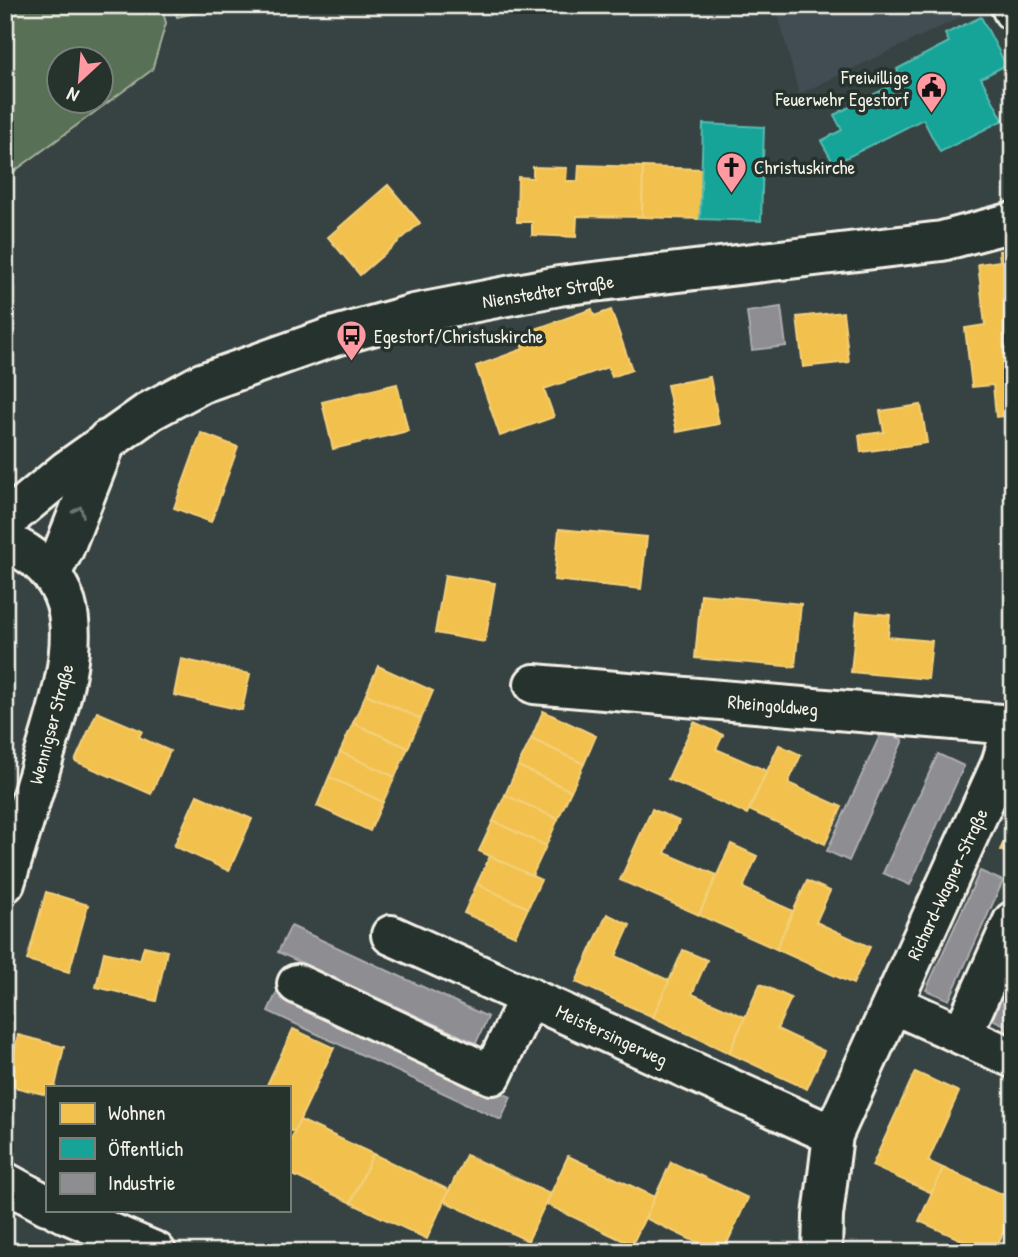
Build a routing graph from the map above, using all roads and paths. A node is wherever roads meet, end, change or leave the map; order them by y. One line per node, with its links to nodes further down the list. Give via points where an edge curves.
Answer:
1 (1010, 5): 2 (main road)
2 (1013, 11)
3 (1013, 222): 4 (main road, Nienstedter Straße, via 942,241 559,286 414,314 292,349 202,383)
4 (107, 440): 5 (main road, Nienstedter Straße, via 27,502); 7 (main road, one-way to 4, via 64,549)
5 (5, 526)
6 (5, 542): 7 (main road, via 36,558)
7 (58, 588): 10 (main road, Wennigser Straße, via 71,634 68,664)
8 (534, 684): 9 (main road, Rheingoldweg)
9 (1013, 725): 15 (main road, Richard-Wagner-Straße, via 1001,764)
10 (5, 883)
11 (1013, 921): 16 (main road)
12 (391, 935): 14 (main road, Meistersingerweg)
13 (297, 984): 14 (main road, via 492,1074)
14 (529, 997): 18 (main road, Meistersingerweg)
15 (893, 1003): 16 (main road); 18 (main road, Richard-Wagner-Straße)
16 (962, 1035): 17 (main road)
17 (1013, 1058)
18 (833, 1135): 23 (main road, Richard-Wagner-Straße)
19 (5, 1182): 20 (main road)
20 (46, 1204)
21 (63, 1212): 22 (main road)
22 (156, 1252)
23 (822, 1252)

